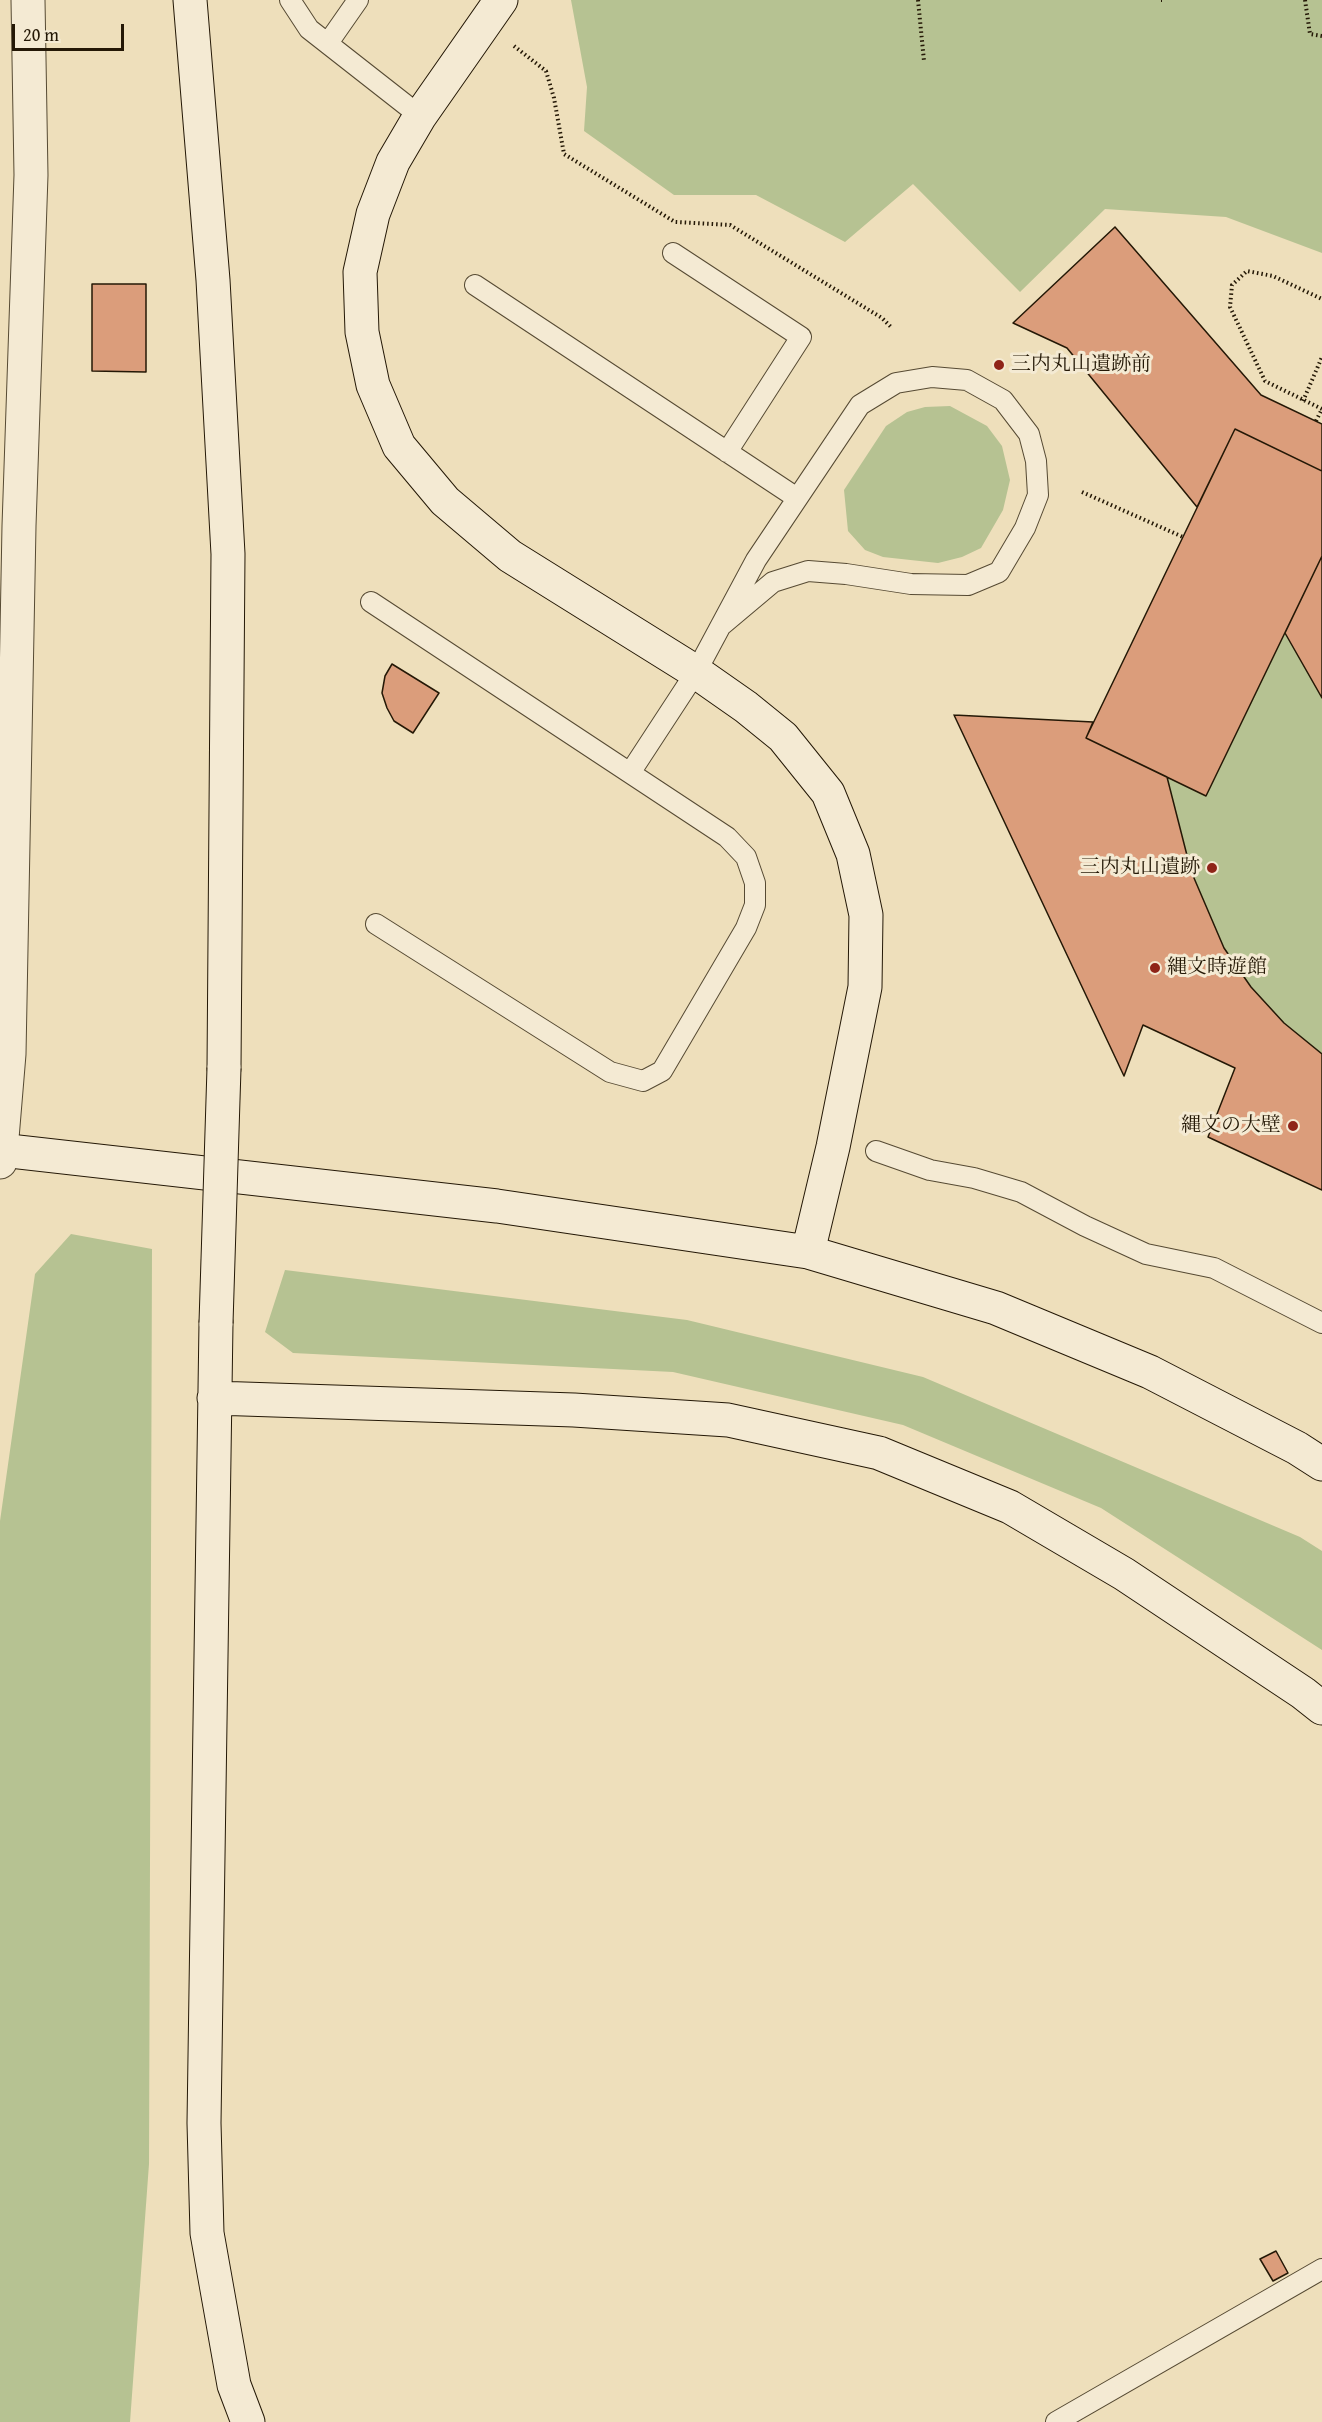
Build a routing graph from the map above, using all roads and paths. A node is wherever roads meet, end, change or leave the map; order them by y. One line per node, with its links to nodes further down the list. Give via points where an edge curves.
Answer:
1 (28, 0): 30 (street, via 31,175 9,1054)
2 (190, 0): 33 (street, bridge, via 213,280 228,554 224,1068)
3 (290, 0): 9 (lane, via 309,29)
4 (358, 0): 9 (lane)
5 (501, 0): 12 (street)
6 (918, 0): 11 (path)
7 (1305, 0): 8 (path, via 1310,34)
8 (1322, 36)
9 (328, 44): 12 (lane)
10 (514, 46): 16 (path, via 546,71 564,154 675,222 730,225)
11 (924, 61)
12 (420, 116): 26 (street, via 393,162 377,204 360,272 362,332 373,385 399,446 445,501 510,556)
13 (673, 253): 20 (lane, via 801,337)
14 (475, 285): 20 (lane)
15 (1322, 299): 18 (path, via 1273,276 1247,271 1232,285 1230,307 1265,381)
16 (891, 327)
17 (1322, 357): 18 (path)
18 (1303, 401): 19 (path, via 1322,409)
19 (1316, 421)
20 (727, 452): 22 (lane)
21 (1082, 492): 23 (path)
22 (797, 498): 25 (lane, via 756,560); 25 (lane, via 860,405 896,383 932,377 968,380 1004,400 1029,434 1036,461 1038,495 1025,528 999,572 968,585 911,584 808,571 773,582)
23 (1183, 537)
24 (371, 602): 27 (lane)
25 (723, 624): 26 (lane)
26 (696, 672): 27 (lane); 31 (street, via 783,737 828,793 853,854 866,915 865,987)
27 (630, 774): 28 (lane, via 727,837 746,857 755,883 755,905 746,928 662,1071 643,1081 610,1072)
28 (376, 924)
29 (876, 1150): 32 (lane, via 930,1170 1021,1192 1146,1254 1214,1268)
30 (1, 1154): 31 (street, via 497,1206)
31 (808, 1252): 34 (street, via 996,1308 1150,1372)
32 (1322, 1323)
33 (214, 1398): 35 (street, via 574,1410 728,1420 879,1453 1010,1507 1124,1574); 37 (street, via 204,2123 207,2234 234,2385)
34 (1322, 1464)
35 (1322, 1708)
36 (1322, 2269): 38 (lane)
37 (248, 2422)
38 (1056, 2422)

